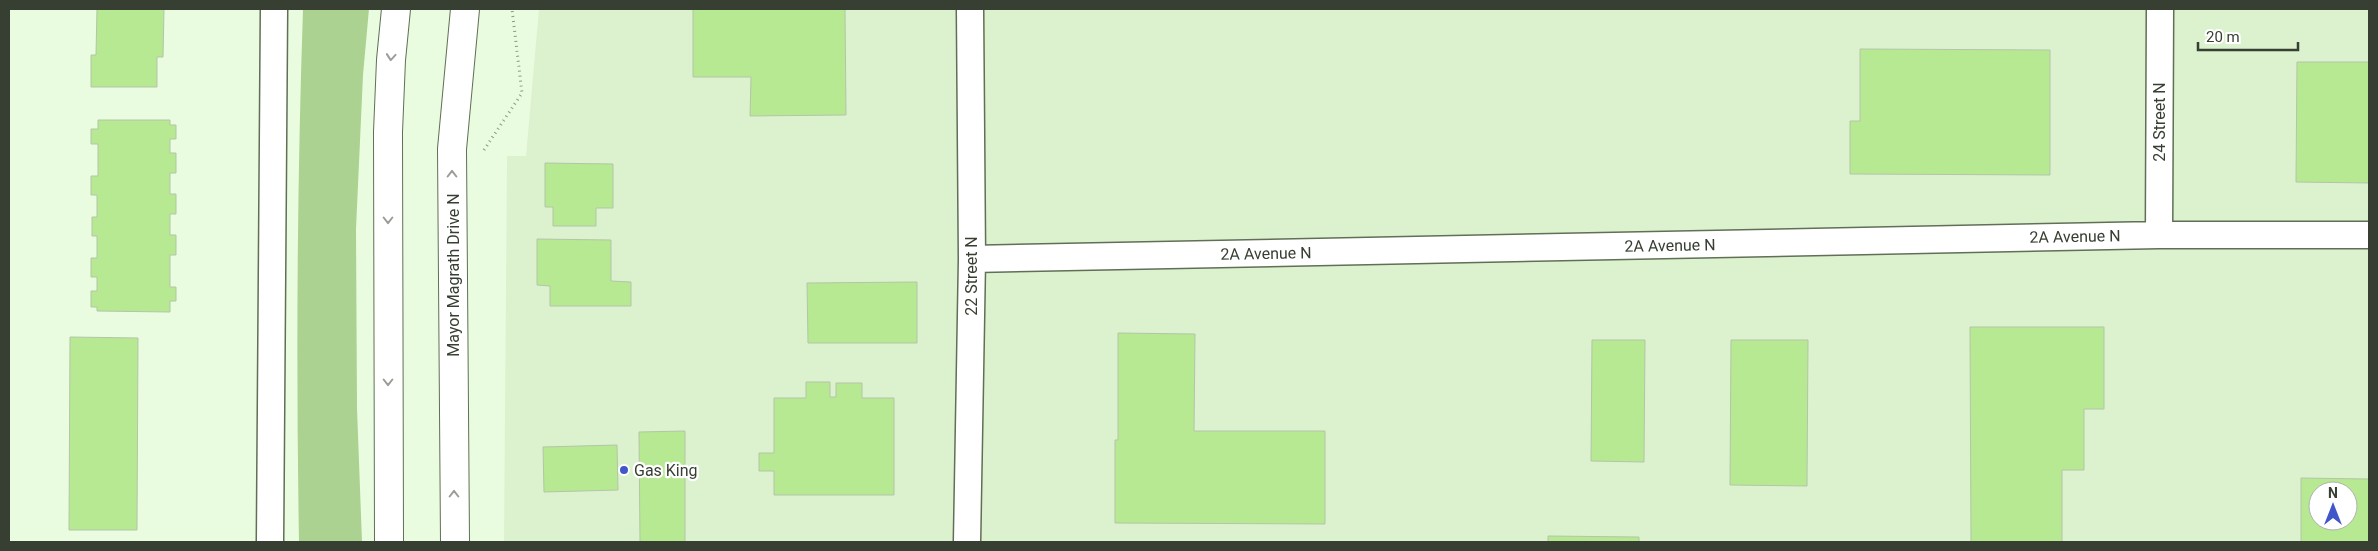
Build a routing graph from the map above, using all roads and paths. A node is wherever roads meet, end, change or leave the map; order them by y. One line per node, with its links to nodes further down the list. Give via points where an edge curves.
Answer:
1 (274, 9): 11 (street)
2 (396, 9): 12 (main road, one-way to 12, via 388,132)
3 (465, 9): 13 (main road, Mayor Magrath Drive N, one-way to 3, via 452,150)
4 (512, 9): 7 (path, via 522,93)
5 (970, 9): 10 (street, 22 Street N)
6 (2160, 9): 8 (street, 24 Street N)
7 (483, 151)
8 (2159, 235): 9 (street, 2A Avenue N); 10 (street, 2A Avenue N)
9 (2369, 235)
10 (972, 259): 14 (street, 22 Street N)
11 (270, 542)
12 (389, 542)
13 (455, 542)
14 (967, 542)

